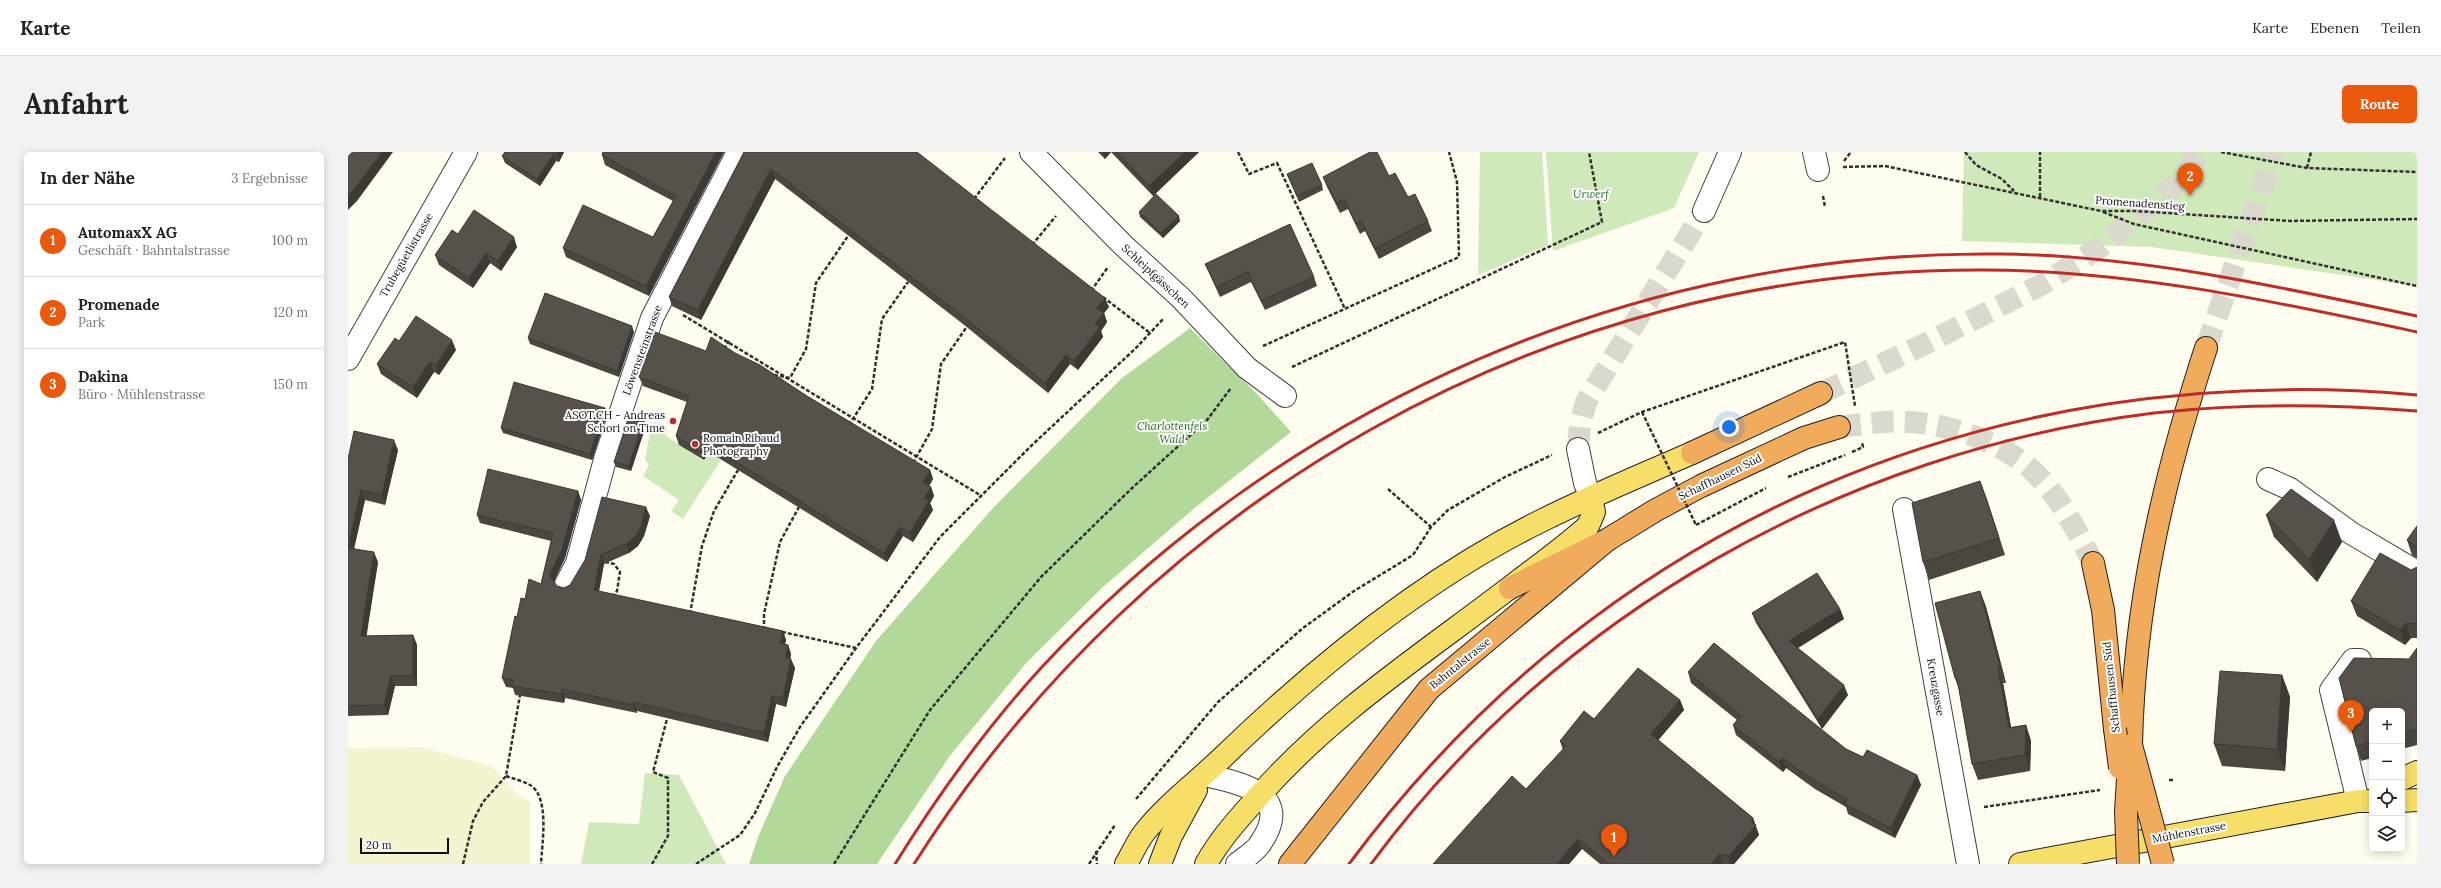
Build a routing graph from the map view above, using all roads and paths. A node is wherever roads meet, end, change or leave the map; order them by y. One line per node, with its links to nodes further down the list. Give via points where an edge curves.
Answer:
1 (466, 152): 43 (street, Trubegüetlistrasse)
2 (738, 152): 72 (street, Löwensteinstrasse, via 652,318)
3 (1010, 152): 20 (path)
4 (1031, 152): 18 (street, Schleipfgässchen)
5 (1238, 152): 35 (path, via 1249,174 1277,163)
6 (1449, 152): 35 (path, via 1457,182 1459,257)
7 (1588, 152): 45 (path, via 1602,222 1296,367)
8 (1730, 152): 24 (street)
9 (1851, 152): 16 (path, Promenadenstieg, via 1840,167 1885,166)
10 (1965, 152): 16 (path, via 1976,165 2002,179)
11 (2040, 152): 19 (path)
12 (2221, 152): 14 (path)
13 (2311, 152): 14 (path)
14 (2307, 168): 15 (path)
15 (2417, 172)
16 (2014, 192): 19 (path, Promenadenstieg)
17 (969, 193): 20 (path)
18 (1073, 194): 28 (path); 34 (street, Schleipfgässchen, via 1123,245)
19 (2040, 197): 23 (path, Promenadenstieg)
20 (975, 198): 21 (path); 22 (path)
21 (973, 201)
22 (981, 203)
23 (2101, 211): 25 (path, Promenadenstieg, via 2290,221); 33 (path, via 2134,224)
24 (1704, 212)
25 (2417, 219)
26 (848, 236): 47 (path, via 816,283 806,349)
27 (1028, 239): 28 (path)
28 (1034, 243): 29 (path); 30 (path)
29 (1031, 246)
30 (1040, 248)
31 (908, 282): 52 (path, via 882,319 872,389)
32 (1086, 284): 38 (path)
33 (2417, 286)
34 (1181, 298): 38 (path); 44 (street, Schleipfgässchen)
35 (1345, 309): 44 (path)
36 (686, 317): 39 (path)
37 (966, 328): 59 (path, via 941,364 932,429)
38 (1150, 333): 67 (path)
39 (729, 341): 42 (path); 47 (path)
40 (1845, 342): 50 (path)
41 (2206, 348): 94 (highway, via 2176,444 2155,534)
42 (722, 351)
43 (348, 359)
44 (1242, 363): 49 (street, Schleipfgässchen); 113 (path, via 1207,420 1131,488 1041,577 930,710)
45 (1289, 367)
46 (770, 375): 47 (path)
47 (790, 378): 52 (path)
48 (1821, 393): 58 (highway)
49 (1285, 396)
50 (1856, 410)
51 (1642, 412): 65 (path, bridge, via 1696,525)
52 (854, 417): 53 (path); 59 (path)
53 (848, 427)
54 (1839, 427): 74 (highway, Schaffhausen Süd, via 1804,438 1708,483 1656,510)
55 (1861, 440): 56 (path)
56 (1862, 447)
57 (1578, 449): 69 (street)
58 (1692, 453): 69 (main road)
59 (917, 456): 61 (path); 67 (path)
60 (1830, 462): 64 (path)
61 (911, 466)
62 (738, 470): 82 (path, via 714,511 702,546)
63 (2268, 479): 77 (street, via 2290,488 2351,533)
64 (1781, 480)
65 (1768, 487)
66 (1388, 489): 73 (path)
67 (980, 494): 90 (path, via 940,537)
68 (614, 498): 72 (street, via 598,502)
69 (1591, 498): 79 (main road, via 1594,512 1588,526); 96 (main road, via 1508,539 1459,568 1402,607 1271,710)
70 (799, 507): 86 (path, via 780,542 764,614)
71 (1904, 509): 106 (street, Kreuzgasse)
72 (588, 514): 75 (street, Löwensteinstrasse, via 588,530); 78 (street, Löwensteinstrasse, via 576,563)
73 (1431, 527)
74 (1607, 540): 79 (highway); 108 (highway, Bahntalstrasse, via 1429,688)
75 (605, 554): 80 (path, via 620,572 617,591 611,598)
76 (2093, 563): 94 (highway, Schaffhausen Süd)
77 (2417, 572)
78 (566, 584)
79 (1510, 588): 102 (main road, via 1347,710 1289,763)
80 (618, 599)
81 (683, 612): 82 (path)
82 (690, 614): 83 (path); 84 (path)
83 (698, 615)
84 (689, 618)
85 (757, 627): 86 (path)
86 (765, 629): 87 (path); 89 (path)
87 (772, 630)
88 (780, 632): 90 (path)
89 (764, 635)
90 (856, 648): 112 (path, via 800,727 755,813 740,835)
91 (2381, 661): 103 (street, via 2353,660 2331,690)
92 (520, 696): 97 (path)
93 (667, 719): 111 (path, via 653,772 668,778 668,836)
94 (2126, 735): 121 (highway, bridge); 122 (highway, bridge)
95 (2417, 772): 98 (main road)
96 (1204, 775): 102 (street, via 1239,782); 115 (main road, via 1157,819 1143,835); 116 (main road, via 1171,836)
97 (506, 776): 109 (path, via 483,802 473,821); 110 (path, via 530,785 540,797 543,818)
98 (2405, 778)
99 (2174, 780): 100 (path)
100 (2166, 781)
101 (2105, 790): 106 (path)
102 (1261, 794): 117 (main road, via 1215,849); 118 (street, via 1271,806 1271,820 1260,845)
103 (2367, 799): 120 (main road, Mühlenstrasse)
104 (2417, 800): 105 (main road)
105 (2405, 801)
106 (1958, 811): 119 (street, Kreuzgasse)
107 (1096, 850): 114 (path)
108 (1293, 859)
109 (463, 864)
110 (541, 864)
111 (652, 864)
112 (696, 864)
113 (834, 864)
114 (1097, 864)
115 (1126, 864)
116 (1160, 864)
117 (1206, 864)
118 (1237, 864)
119 (1968, 864)
120 (2020, 864)
121 (2128, 864)
122 (2163, 864)

